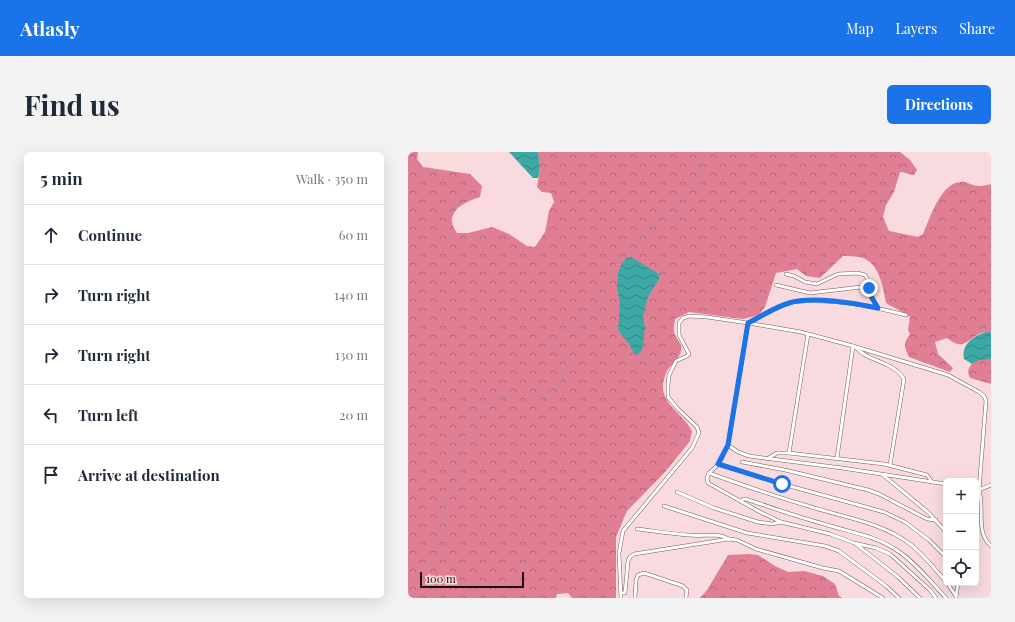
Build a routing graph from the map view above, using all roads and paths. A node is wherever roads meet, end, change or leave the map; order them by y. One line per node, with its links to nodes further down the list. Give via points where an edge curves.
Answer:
1 (702, 152): 37 (path, via 698,175 680,205 626,251 614,266 605,295 584,317 557,337 553,344 555,350 567,366 558,384 544,395 501,396 488,401 474,415 458,456 442,522 443,529 431,564)
2 (786, 274): 4 (lane, via 817,284 838,274 865,275)
3 (776, 285): 4 (lane, via 810,293)
4 (869, 288): 5 (lane)
5 (878, 308): 6 (lane); 7 (lane, via 827,301 791,302)
6 (906, 315)
7 (748, 323): 8 (lane); 10 (lane); 40 (lane, via 689,316 679,323 679,335 689,354 676,361 669,375 668,397 697,427 699,433 692,448 623,531 619,553)
8 (808, 334): 9 (lane); 11 (lane)
9 (853, 346): 12 (lane); 16 (lane, via 859,352 894,368 904,379); 19 (lane, via 948,375 984,396 986,402)
10 (728, 445): 13 (lane, via 749,456); 15 (lane)
11 (789, 453): 12 (lane); 13 (lane, via 777,453)
12 (837, 458): 16 (lane)
13 (767, 459): 18 (lane)
14 (742, 462): 28 (lane, via 868,490 928,519)
15 (718, 464): 17 (lane); 35 (lane, via 884,512 905,522)
16 (890, 466): 20 (lane, via 927,475)
17 (709, 473): 26 (lane, via 708,483); 36 (lane, via 896,535 925,557)
18 (883, 475): 20 (lane); 28 (lane)
19 (978, 478)
20 (932, 482): 21 (lane)
21 (943, 484)
22 (991, 485): 23 (lane)
23 (979, 488)
24 (677, 492): 29 (lane, via 714,508 752,520 772,524)
25 (979, 495): 34 (lane, via 982,503 981,529 986,542)
26 (741, 502): 29 (lane); 49 (lane, via 746,499 883,542 920,569)
27 (664, 506): 46 (lane, via 747,533 826,546 839,551)
28 (936, 520): 31 (lane)
29 (781, 522): 33 (lane, via 830,534)
30 (637, 528): 32 (lane, via 690,536 718,535)
31 (943, 528)
32 (729, 539): 40 (lane, via 634,554 628,561 625,593); 45 (lane, via 756,549 839,571)
33 (854, 543): 47 (lane, via 898,577); 48 (lane, via 871,546 890,554)
34 (991, 546)
35 (943, 554)
36 (943, 579)
37 (408, 586)
38 (948, 586): 41 (lane)
39 (958, 586): 41 (lane)
40 (621, 593): 42 (lane)
41 (956, 597)
42 (621, 598)
43 (635, 598): 44 (lane, via 636,580 638,575 644,573 683,586 687,590)
44 (686, 598)
45 (883, 598)
46 (899, 598)
47 (920, 598)
48 (936, 598)
49 (946, 598)

